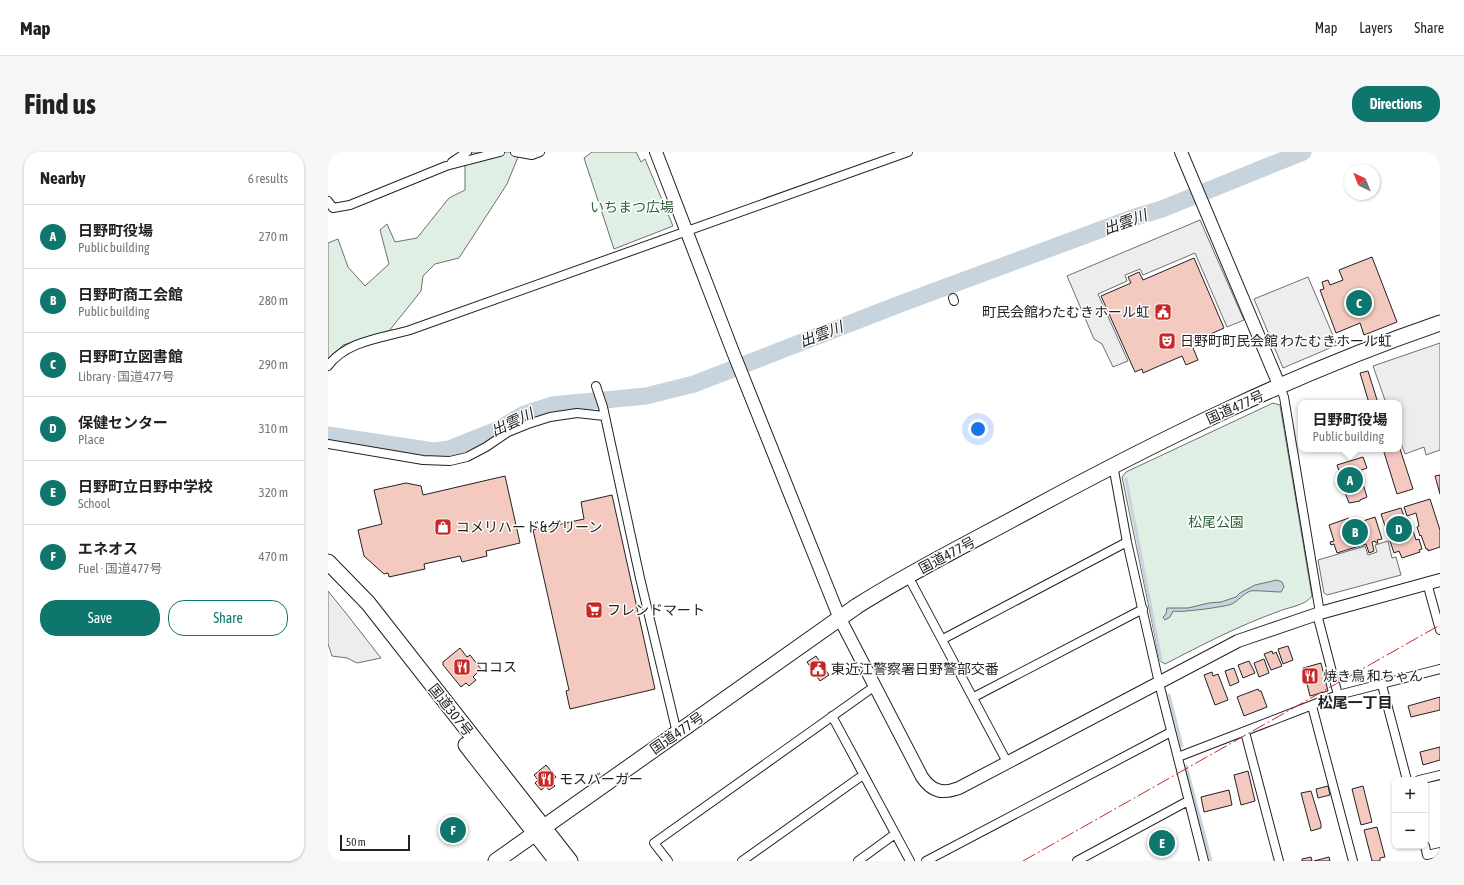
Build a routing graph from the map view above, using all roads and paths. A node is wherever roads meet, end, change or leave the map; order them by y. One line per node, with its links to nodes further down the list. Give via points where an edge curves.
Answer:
1 (467, 152): 8 (street)
2 (500, 152): 8 (street)
3 (515, 152): 4 (street, via 532,155)
4 (540, 152)
5 (656, 152): 10 (street)
6 (908, 152): 10 (street)
7 (1181, 152): 14 (street)
8 (446, 166): 9 (street, via 350,205 333,208)
9 (328, 201)
10 (686, 231): 12 (street, via 410,330 360,343 347,349); 26 (street)
11 (1440, 323): 14 (highway, 国道477号, via 1361,352)
12 (328, 366)
13 (596, 386): 15 (street)
14 (1280, 387): 17 (highway, 国道477号); 25 (street, via 1284,397)
15 (604, 416): 16 (street, via 577,413 550,417 508,432 467,457 450,461 422,460); 39 (street)
16 (328, 444)
17 (1113, 465): 18 (street); 21 (highway, 国道477号)
18 (1127, 542): 24 (street); 28 (street)
19 (328, 562): 47 (highway, 国道307号, via 368,603)
20 (328, 572): 47 (highway, 国道307号)
21 (908, 576): 26 (highway, 国道477号); 28 (street)
22 (1440, 580): 23 (street)
23 (1427, 583): 25 (street); 27 (street)
24 (1143, 609): 30 (street); 34 (street)
25 (1318, 614): 30 (street, via 1238,641); 33 (street)
26 (840, 619): 32 (street); 39 (highway, 国道477号)
27 (1440, 630)
28 (943, 639): 34 (street)
29 (1440, 669): 31 (street)
30 (1159, 682): 37 (street); 41 (street)
31 (1382, 684): 33 (street); 44 (street)
32 (875, 686): 36 (street); 41 (street, via 922,777 935,790 944,792 959,788)
33 (1338, 696): 35 (street)
34 (974, 697): 41 (street)
35 (1312, 706): 38 (street); 62 (street)
36 (832, 716): 42 (street); 54 (street, via 654,843)
37 (1171, 732): 40 (street); 58 (street)
38 (1245, 732): 40 (street); 61 (street)
39 (677, 733): 47 (highway, 国道477号)
40 (1178, 757): 46 (street)
41 (1008, 762)
42 (864, 774): 48 (street); 55 (street)
43 (1440, 775): 45 (street)
44 (1406, 777)
45 (1428, 778)
46 (1188, 801): 59 (street); 60 (street)
47 (539, 830): 51 (highway, 国道477号); 52 (highway, 国道307号); 53 (highway, 国道307号)
48 (895, 834): 56 (street); 57 (street)
49 (1426, 849): 50 (street, via 1428,855)
50 (1440, 852)
51 (496, 861)
52 (557, 861)
53 (570, 861)
54 (668, 861)
55 (742, 861)
56 (858, 861)
57 (910, 861)
58 (926, 861)
59 (1077, 861)
60 (1204, 861)
61 (1279, 861)
62 (1353, 861)

